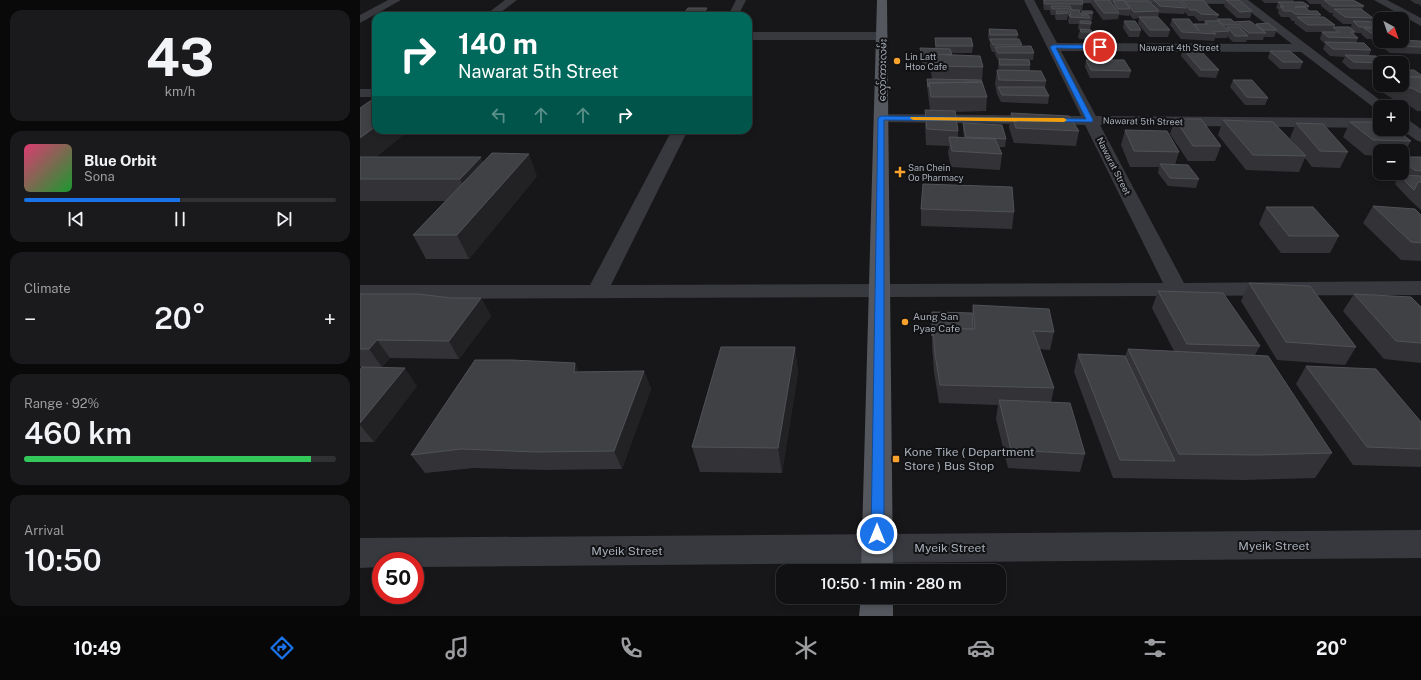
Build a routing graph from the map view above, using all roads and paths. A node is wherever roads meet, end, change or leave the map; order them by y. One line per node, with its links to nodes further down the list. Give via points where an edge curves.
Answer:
1 (396, 0): 9 (street)
2 (512, 0): 10 (street)
3 (741, 0): 11 (street)
4 (882, 0): 16 (main road, လှော်ကားလမ်း)
5 (1029, 0): 17 (street, Nawarat Street)
6 (1066, 0): 7 (street)
7 (1242, 0): 18 (street)
8 (1380, 0): 14 (street)
9 (374, 12)
10 (495, 12)
11 (735, 12)
12 (372, 13): 13 (street)
13 (360, 20)
14 (1421, 23)
15 (752, 36): 16 (street)
16 (882, 36): 22 (main road, လှော်ကားလမ်း)
17 (1053, 47): 18 (street, Nawarat 4th Street); 23 (street, Nawarat Street)
18 (1304, 48): 21 (street)
19 (360, 93): 20 (street)
20 (372, 93)
21 (1373, 100)
22 (881, 118): 23 (street, Nawarat 5th Street); 32 (main road, လှော်ကားလမ်း)
23 (1090, 120): 25 (street, Nawarat 5th Street); 31 (street, Nawarat Street)
24 (1409, 123): 26 (street)
25 (1373, 124)
26 (1421, 124)
27 (1409, 128): 29 (street)
28 (678, 134): 34 (street)
29 (1421, 137)
30 (1421, 288): 31 (street)
31 (1177, 290): 32 (street)
32 (880, 291): 34 (street); 37 (main road, လှော်ကားလမ်း)
33 (360, 292): 34 (street)
34 (597, 292)
35 (1421, 544): 37 (street, Myeik Street)
36 (360, 553): 37 (street, Myeik Street)
37 (877, 560)
38 (876, 604): 39 (main road)
39 (876, 616)

